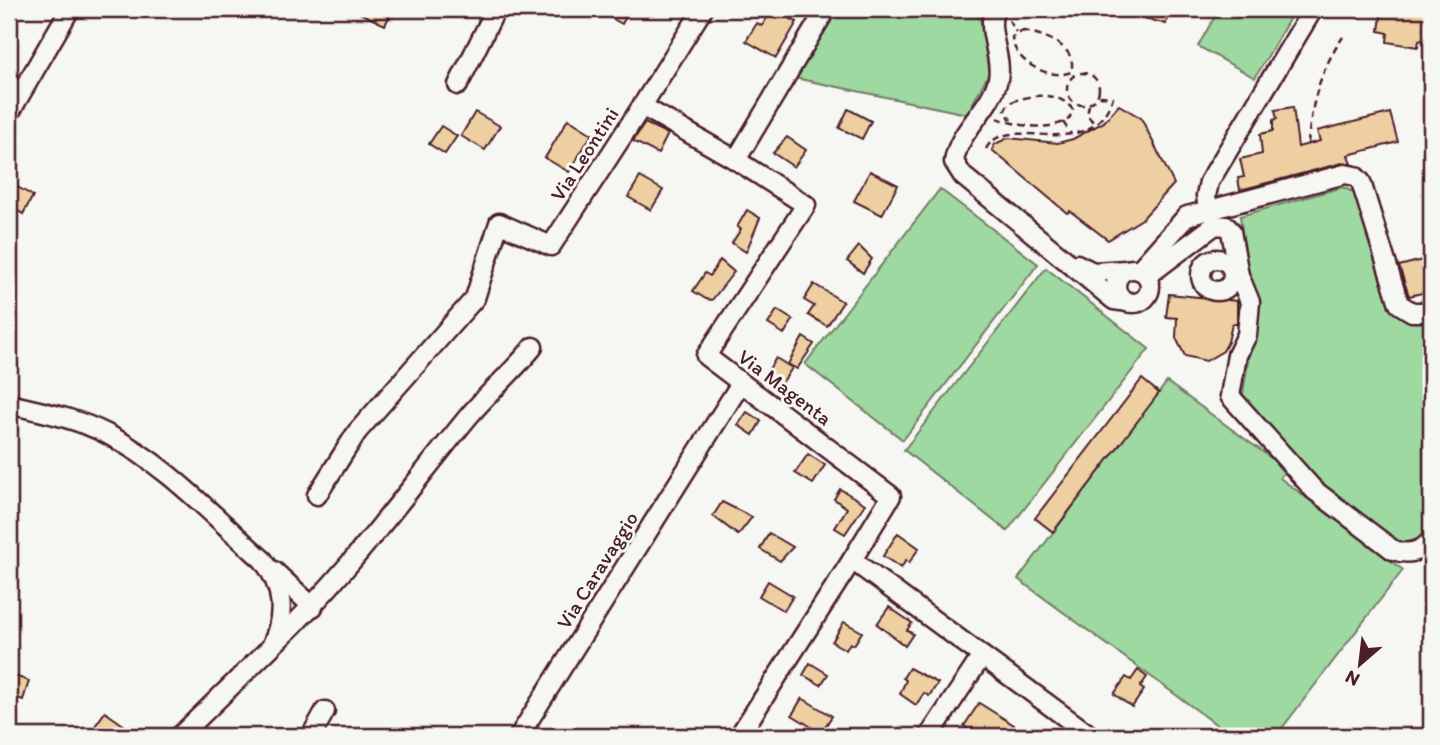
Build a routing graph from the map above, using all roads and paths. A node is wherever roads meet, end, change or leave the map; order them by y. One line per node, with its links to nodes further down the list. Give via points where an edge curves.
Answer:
1 (70, 9): 14 (street)
2 (496, 9): 9 (street)
3 (703, 9): 13 (street)
4 (826, 9): 22 (street)
5 (995, 9): 24 (street, via 990,17 999,63 997,83 958,145 954,162 963,176)
6 (1313, 9): 23 (street, via 1209,182)
7 (1343, 37): 20 (path, via 1314,95)
8 (1072, 74): 8 (path, via 1072,60 1050,39 1023,31 1012,37 1017,52 1036,68); 10 (path, via 1085,72 1095,77); 11 (path, via 1066,91)
9 (458, 85)
10 (1098, 96): 12 (path); 16 (path, via 1113,97)
11 (1071, 104): 12 (path); 15 (path, via 1072,116); 17 (path, via 1030,96 1008,104 1005,110 1011,120)
12 (1090, 104): 16 (path, via 1087,115)
13 (642, 106): 22 (street, Via Leontini); 31 (street, Via Leontini, via 551,246 499,223 475,298 357,432)
14 (9, 114)
15 (1063, 122): 17 (path); 18 (path)
16 (1094, 123): 18 (path)
17 (1045, 127): 19 (path)
18 (1071, 134): 19 (path)
19 (1044, 137): 21 (path, via 1007,133 991,140)
20 (1308, 144)
21 (986, 149)
22 (736, 160): 29 (street, Via Magenta, via 806,205 706,356)
23 (1208, 209): 25 (street, via 1187,216); 27 (street, via 1345,174 1354,176 1361,182 1399,304 1412,312)
24 (1061, 256): 25 (street, via 1093,271); 26 (street, via 1114,300)
25 (1138, 272): 26 (street, via 1150,286 1147,295); 26 (street, via 1117,279 1120,298); 32 (street, via 1215,225 1226,226 1231,231 1236,274 1250,302 1247,335 1229,390 1235,404 1314,490 1393,550 1404,554 1416,551)
26 (1129, 302)
27 (1431, 312)
28 (533, 347): 35 (street, via 478,406)
29 (741, 383): 34 (street, Via Magenta, via 891,496); 41 (street, Via Caravaggio)
30 (9, 404): 33 (street, via 80,422 133,449)
31 (317, 495)
32 (1431, 540)
33 (262, 560): 35 (street); 36 (street, via 273,574 282,604)
34 (852, 560): 37 (street); 42 (street)
35 (313, 607): 36 (street)
36 (271, 647): 39 (street)
37 (982, 656): 43 (street); 44 (street)
38 (324, 711): 40 (street)
39 (180, 736)
40 (311, 736)
41 (519, 736)
42 (739, 736)
43 (929, 736)
44 (1091, 736)

